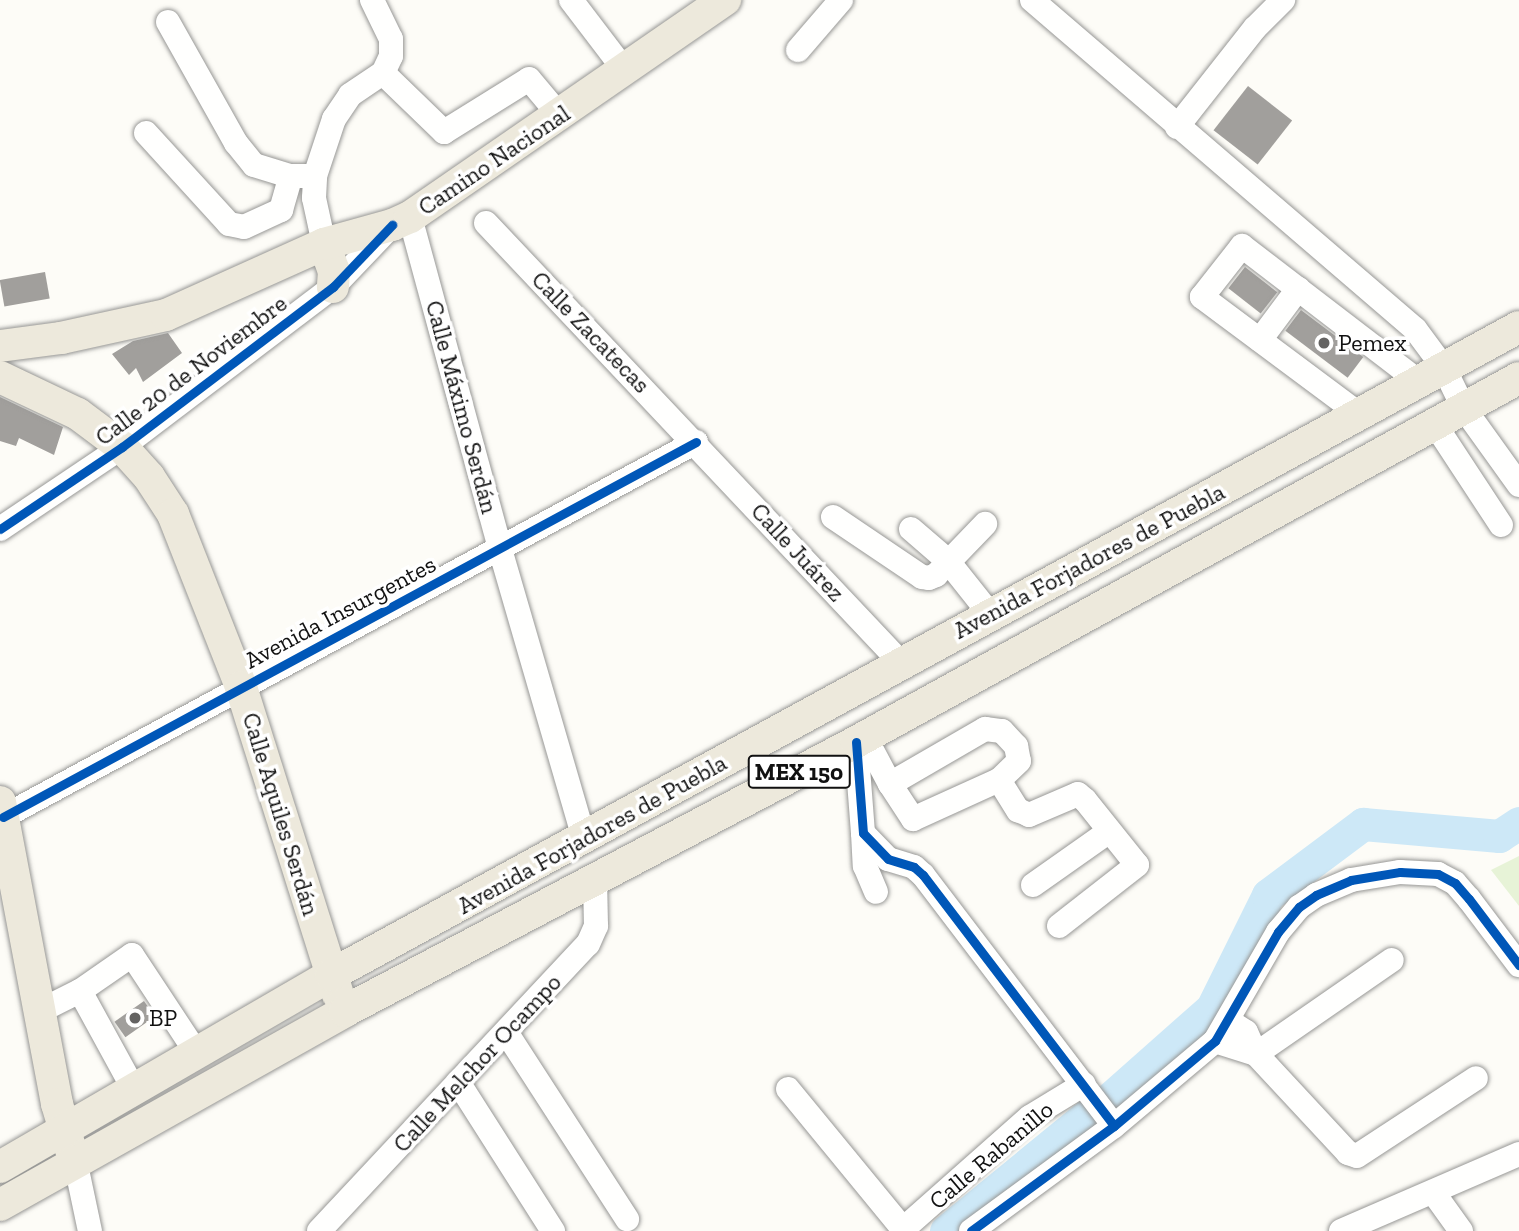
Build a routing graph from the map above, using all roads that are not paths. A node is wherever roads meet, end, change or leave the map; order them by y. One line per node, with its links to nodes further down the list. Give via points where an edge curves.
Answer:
1 (372, 0): 10 (street, via 391,39 391,56)
2 (571, 0): 9 (street)
3 (725, 0): 9 (main road, Camino Nacional)
4 (841, 0): 8 (street)
5 (1032, 0): 12 (street)
6 (1283, 0): 12 (street, via 1255,28)
7 (168, 22): 14 (street, via 236,143 254,165)
8 (798, 50)
9 (625, 71): 11 (main road, Camino Nacional)
10 (383, 73): 11 (street, via 444,132 529,79); 14 (street, via 350,95)
11 (559, 116): 15 (main road, Camino Nacional)
12 (1177, 127): 23 (street, via 1415,329)
13 (146, 133): 14 (street, via 229,224 244,227 281,210)
14 (303, 176): 17 (street, via 314,198)
15 (401, 221): 17 (main road, Camino Nacional); 18 (street, Calle 20 de Noviembre); 37 (street, Calle Máximo Serdán)
16 (486, 223): 29 (street, Calle Zacatecas)
17 (324, 244): 18 (main road, via 334,271); 22 (main road, Camino Nacional, via 166,315)
18 (334, 288): 30 (street, Calle 20 de Noviembre)
19 (1298, 289): 21 (street); 21 (street, via 1242,246 1202,297); 23 (street)
20 (1519, 327): 23 (main road, Avenida Forjadores de Puebla / MEX 150)
21 (1260, 340): 27 (street)
22 (0, 346)
23 (1432, 375): 26 (street); 27 (main road, Avenida Forjadores de Puebla / MEX 150)
24 (0, 377): 30 (main road, Calle Aquiles Serdán, via 78,414)
25 (1519, 378): 26 (main road, Avenida Forjadores de Puebla / MEX 150)
26 (1463, 407): 28 (main road, Avenida Forjadores de Puebla / MEX 150); 31 (street)
27 (1359, 414): 39 (main road, Avenida Forjadores de Puebla / MEX 150)
28 (1434, 423): 34 (street); 42 (main road, Avenida Forjadores de Puebla / MEX 150)
29 (696, 442): 37 (street, Avenida Insurgentes); 40 (street, Calle Juárez)
30 (122, 447): 35 (street, Calle 20 de Noviembre); 41 (main road, Calle Aquiles Serdán, via 173,514)
31 (1519, 485)
32 (833, 517): 38 (street, via 922,577 936,575)
33 (985, 524): 38 (street)
34 (1501, 525)
35 (0, 529)
36 (911, 529): 38 (street)
37 (500, 549): 41 (street, Avenida Insurgentes); 48 (street, Calle Máximo Serdán)
38 (947, 560): 39 (street)
39 (990, 614): 40 (main road, Avenida Forjadores de Puebla / MEX 150)
40 (901, 663): 48 (main road, Avenida Forjadores de Puebla / MEX 150)
41 (241, 687): 45 (street, Avenida Insurgentes); 55 (main road, Calle Aquiles Serdán)
42 (860, 739): 44 (street); 47 (street); 49 (main road, Avenida Forjadores de Puebla / MEX 150)
43 (999, 780): 44 (street, via 913,819); 44 (street, via 1019,761 1016,746 1002,731 985,729); 46 (street, via 1017,810 1029,815 1078,794)
44 (890, 784)
45 (2, 810): 57 (main road)
46 (1108, 832): 50 (street); 52 (street, via 1137,865)
47 (863, 833): 51 (street, via 865,866); 65 (street, via 888,859 914,867 923,875)
48 (584, 839): 55 (main road, Avenida Forjadores de Puebla / MEX 150)
49 (595, 878): 58 (main road, Avenida Forjadores de Puebla / MEX 150); 60 (street, Calle Melchor Ocampo, via 593,936)
50 (1033, 885)
51 (876, 892)
52 (1059, 926)
53 (1392, 960): 62 (street)
54 (1519, 965): 59 (street, via 1455,883 1438,874 1400,872 1351,880 1299,907 1278,932)
55 (331, 975): 58 (main road, Calle Aquiles Serdán); 61 (main road, Avenida Forjadores de Puebla / MEX 150)
56 (80, 991): 57 (street); 61 (street, via 132,955); 66 (street)
57 (40, 1011): 69 (main road)
58 (345, 1011): 71 (main road, Avenida Forjadores de Puebla / MEX 150)
59 (1222, 1031): 62 (street, via 1246,1032); 68 (street)
60 (506, 1032): 64 (street, Calle Melchor Ocampo); 75 (street)
61 (196, 1052): 66 (main road, Avenida Forjadores de Puebla / MEX 150)
62 (1256, 1054): 63 (street, via 1348,1153 1357,1156)
63 (1476, 1078)
64 (458, 1082): 78 (street, Calle Melchor Ocampo); 79 (street)
65 (1084, 1084): 68 (street); 76 (street, Calle Rabanillo, via 1030,1117)
66 (133, 1088): 69 (main road, Avenida Forjadores de Puebla / MEX 150)
67 (788, 1089): 76 (street)
68 (1114, 1126): 80 (street)
69 (63, 1128): 71 (main road); 72 (main road, Avenida Forjadores de Puebla / MEX 150)
70 (1519, 1154): 73 (street)
71 (75, 1160): 74 (main road, Avenida Forjadores de Puebla / MEX 150); 77 (street)
72 (0, 1167)
73 (1433, 1192): 81 (street); 82 (street)
74 (0, 1205)
75 (627, 1219)
76 (902, 1230)
77 (90, 1231)
78 (318, 1231)
79 (553, 1231)
80 (971, 1231)
81 (1341, 1231)
82 (1461, 1231)

